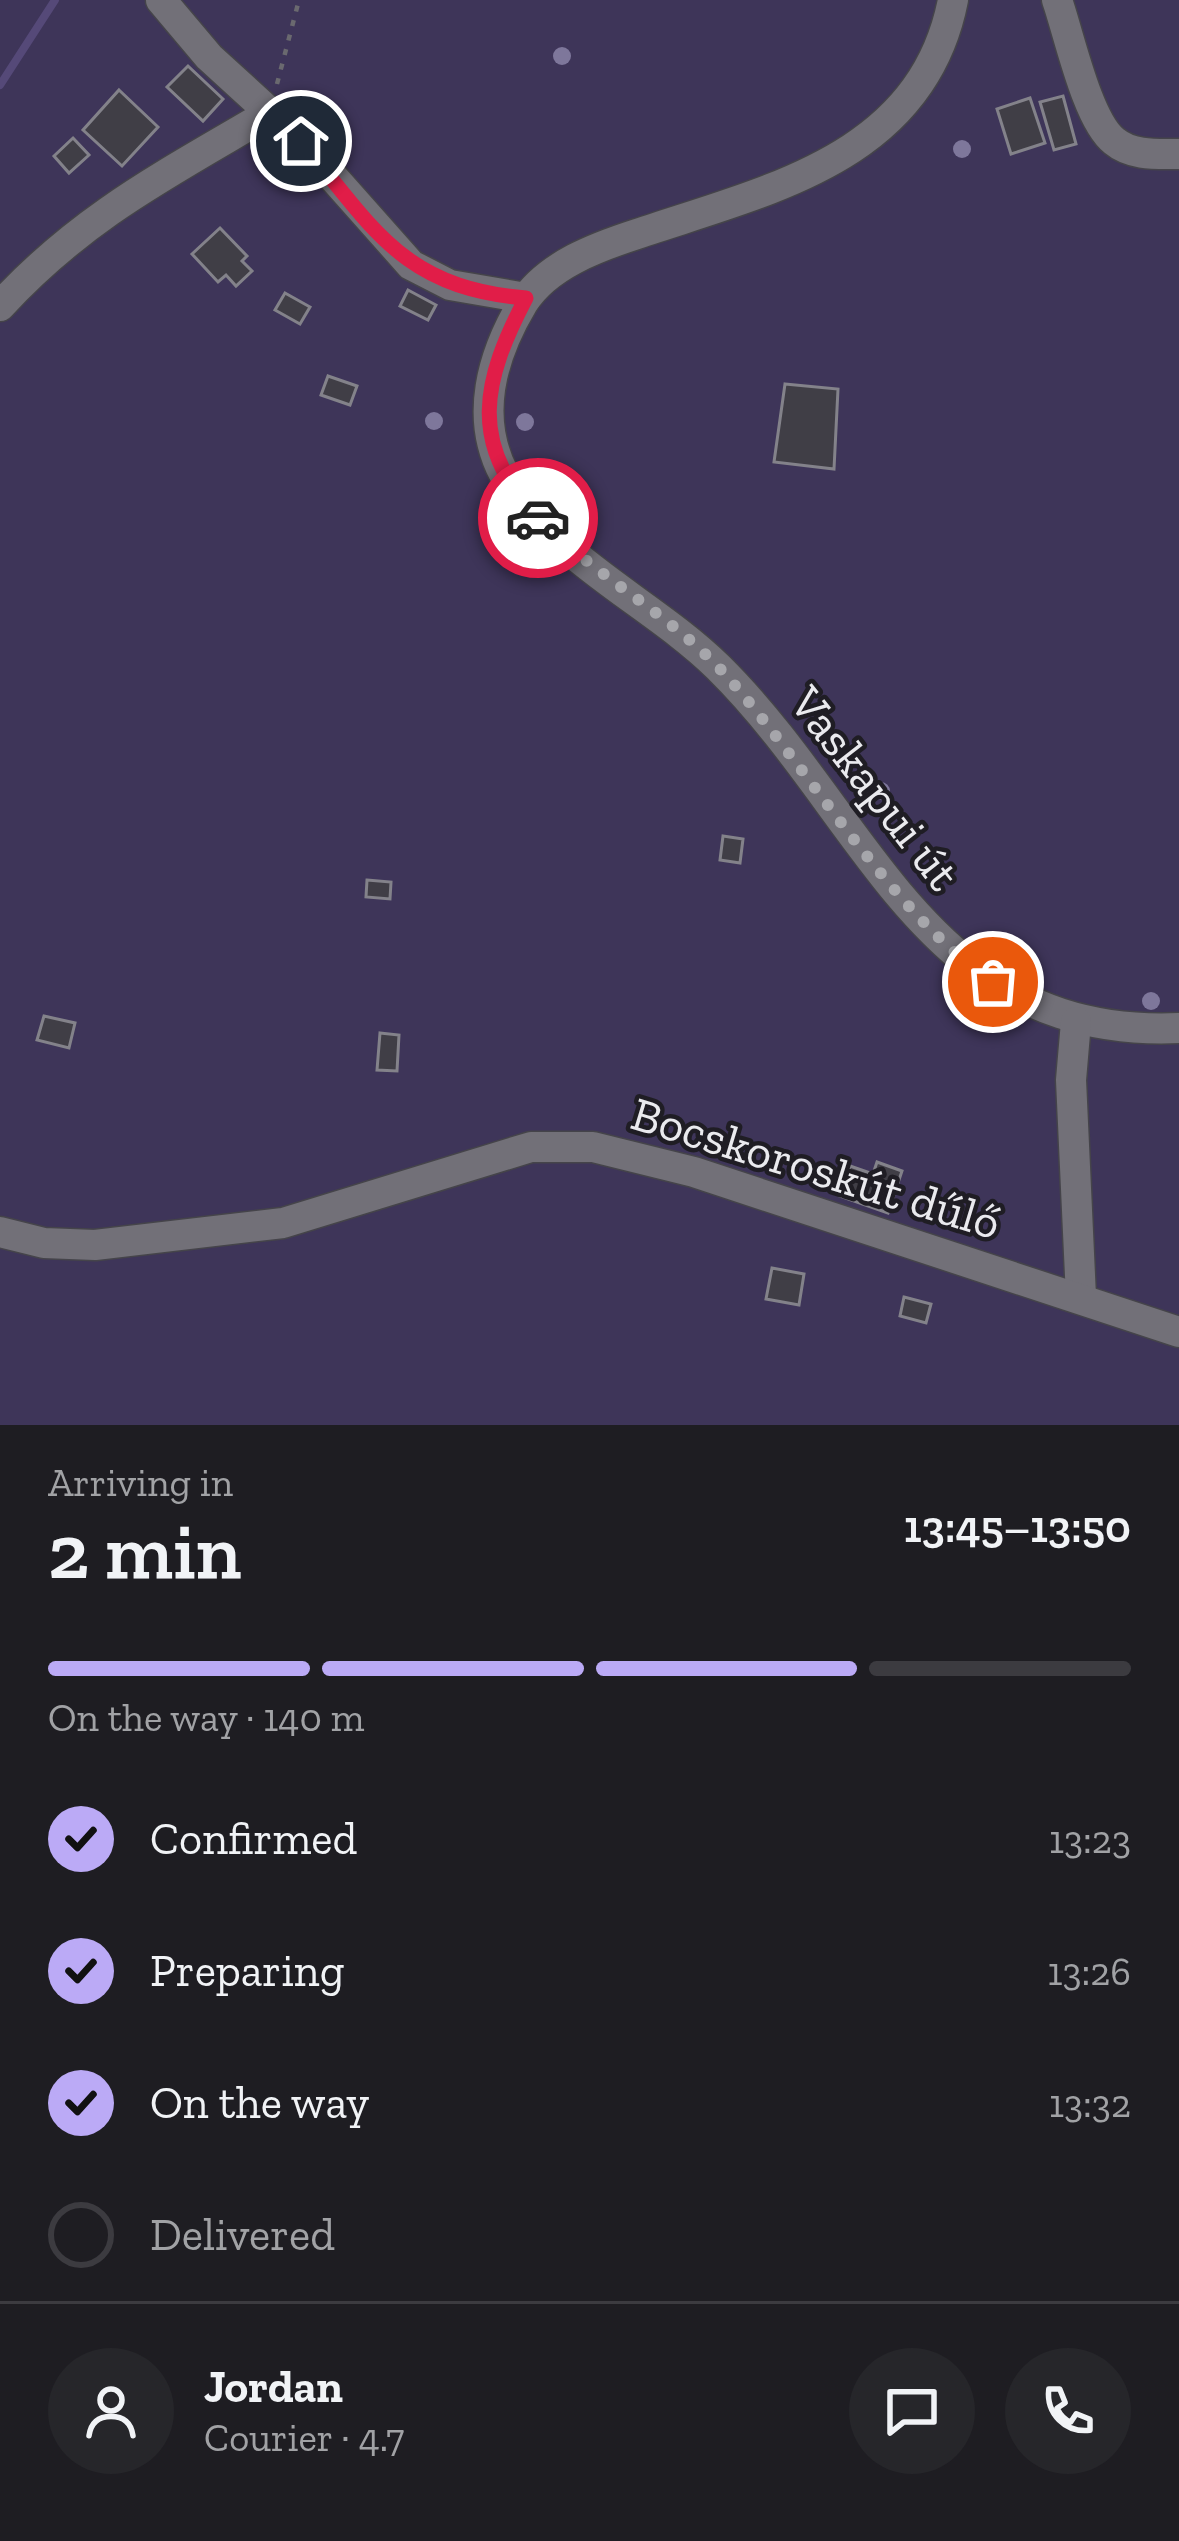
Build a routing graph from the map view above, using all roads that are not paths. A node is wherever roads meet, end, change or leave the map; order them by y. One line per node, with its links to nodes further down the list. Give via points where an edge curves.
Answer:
1 (161, 0): 4 (street)
2 (953, 0): 6 (street, Vaskapui út, via 913,90 848,155 814,175 592,249)
3 (1057, 0): 5 (street, via 1099,122 1114,142 1138,153)
4 (270, 112): 6 (street, via 410,266 450,285); 7 (street, via 110,206)
5 (1179, 154)
6 (526, 298): 8 (street, Vaskapui út, via 488,392 489,433 529,508 717,666 930,931 1019,999)
7 (0, 305)
8 (1076, 1022): 9 (street, Vaskapui út); 11 (street, via 1071,1080)
9 (1179, 1028)
10 (0, 1232): 11 (street, Bocskoroskút dűlő, via 95,1245 283,1222 531,1147 593,1148 694,1172)
11 (1081, 1297): 12 (street, Bocskoroskút dűlő)
12 (1179, 1332)

